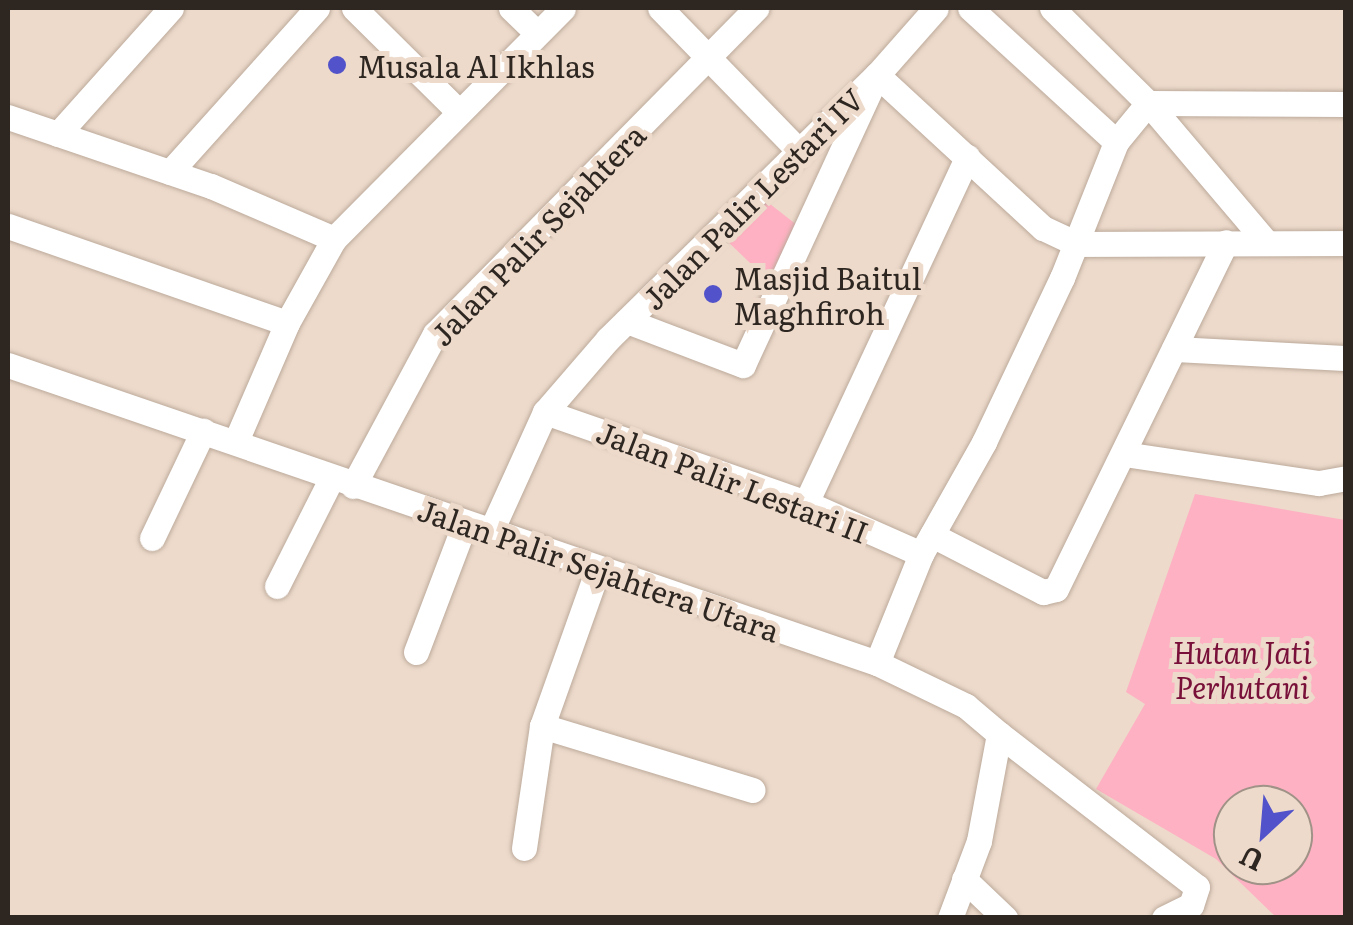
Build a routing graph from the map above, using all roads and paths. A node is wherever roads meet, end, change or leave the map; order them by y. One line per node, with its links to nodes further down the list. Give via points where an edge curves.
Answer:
1 (172, 8): 18 (street)
2 (318, 8): 22 (street)
3 (354, 8): 16 (street)
4 (512, 8): 11 (street)
5 (564, 8): 11 (street)
6 (660, 8): 12 (street)
7 (757, 8): 12 (street, Jalan Palir Sejahtera)
8 (936, 8): 13 (street, Jalan Palir Lestari IV)
9 (970, 8): 19 (street)
10 (1052, 8): 14 (street)
11 (537, 32): 16 (street)
12 (708, 55): 20 (street); 39 (street, Jalan Palir Sejahtera, via 434,334)
13 (877, 75): 20 (street, Jalan Palir Lestari IV); 21 (street); 29 (street, Jalan Palir Lestari IV, via 743,365)
14 (1148, 103): 15 (street); 19 (street); 26 (street)
15 (1346, 104)
16 (459, 112): 24 (street)
17 (8, 117): 18 (street)
18 (58, 134): 22 (street)
19 (1116, 142): 28 (street)
20 (800, 152): 29 (street, Jalan Palir Lestari IV)
21 (966, 157): 28 (street, via 1042,228); 40 (street)
22 (170, 172): 24 (street)
23 (8, 226): 30 (street)
24 (334, 239): 30 (street)
25 (1226, 242): 26 (street); 28 (street); 31 (street)
26 (1266, 242): 27 (street)
27 (1346, 243)
28 (1077, 244): 44 (street, via 984,442)
29 (627, 321): 34 (street, Jalan Palir Lestari IV)
30 (287, 323): 36 (street)
31 (1174, 350): 32 (street); 37 (street)
32 (1346, 358)
33 (8, 365): 35 (street, Jalan Palir Sejahtera Utara)
34 (545, 412): 40 (street, Jalan Palir Lestari II); 42 (street, Jalan Palir Lestari IV)
35 (202, 431): 36 (street, Jalan Palir Sejahtera Utara); 43 (street)
36 (236, 440): 39 (street, Jalan Palir Sejahtera Utara)
37 (1124, 454): 38 (street, via 1319,483); 44 (street, Jalan Palir Lestari II, via 1054,590 1043,592)
38 (1346, 478)
39 (341, 484): 41 (street, Jalan Palir Sejahtera Utara); 46 (street, Jalan Palir Sejahtera)
40 (806, 503): 44 (street, Jalan Palir Lestari II)
41 (465, 523): 42 (street, Jalan Palir Sejahtera Utara); 47 (street)
42 (491, 531): 45 (street, Jalan Palir Sejahtera Utara)
43 (152, 538)
44 (926, 544): 48 (street)
45 (598, 570): 48 (street, Jalan Palir Sejahtera Utara); 49 (street)
46 (277, 586)
47 (416, 652)
48 (876, 663): 50 (street, Jalan Palir Sejahtera Utara, via 966,706)
49 (542, 726): 51 (street); 52 (street)
50 (998, 734): 53 (street, via 979,841); 56 (street, Jalan Palir Sejahtera Utara, via 1196,887 1191,905)
51 (752, 790)
52 (524, 848)
53 (964, 878): 54 (street); 55 (street)
54 (950, 918)
55 (1005, 918)
56 (1164, 918)

